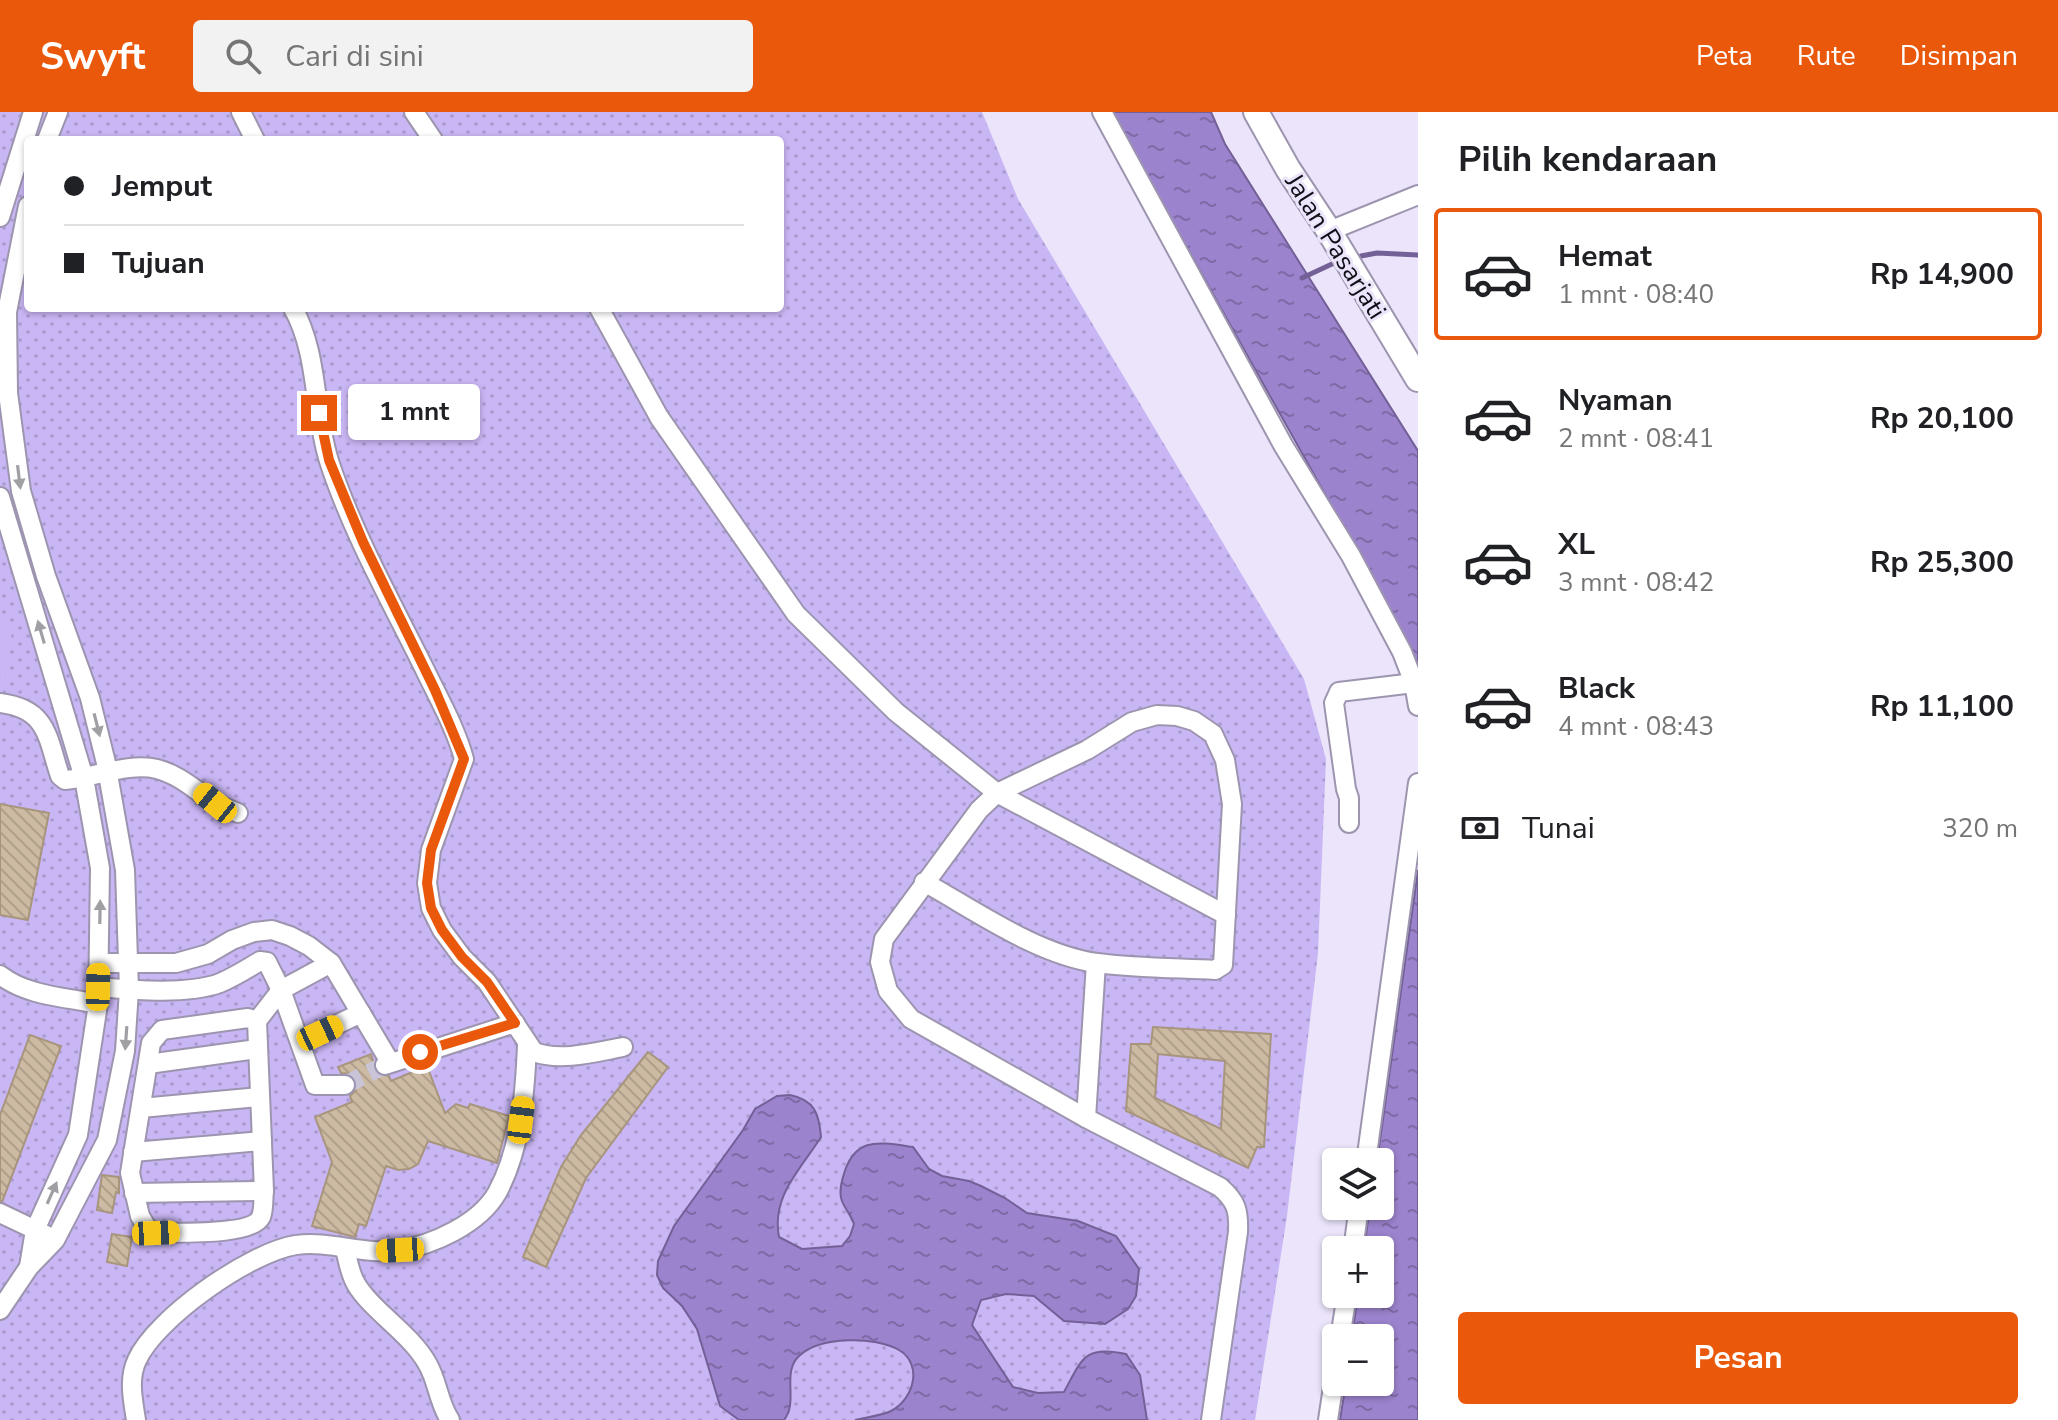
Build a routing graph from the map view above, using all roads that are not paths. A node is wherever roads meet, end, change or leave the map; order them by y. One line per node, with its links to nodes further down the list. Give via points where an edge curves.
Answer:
1 (33, 112): 7 (street)
2 (58, 112): 8 (street)
3 (241, 112): 9 (street)
4 (414, 112): 10 (street)
5 (1102, 112): 20 (street, via 1283,445 1351,556)
6 (1256, 112): 15 (main road, Jalan Pasarjati)
7 (25, 136)
8 (49, 136)
9 (253, 136)
10 (430, 136)
11 (24, 141): 13 (street)
12 (1418, 195): 15 (street)
13 (0, 217)
14 (24, 226): 23 (street, one-way to 23, via 7,312 8,393 21,491 90,698)
15 (1329, 231): 18 (main road, Jalan Pasarjati)
16 (295, 312): 41 (street, via 311,351 329,460 464,759 431,850 431,908 442,930)
17 (601, 312): 26 (street, via 659,417 796,614 896,712)
18 (1418, 379)
19 (0, 497): 24 (street, one-way to 19)
20 (1414, 683): 22 (street); 28 (street, via 1339,692 1336,697)
21 (0, 703): 24 (street, via 18,706 45,729 60,776)
22 (1418, 706)
23 (107, 771): 24 (street); 27 (street, via 155,768); 34 (street, via 125,870)
24 (84, 778): 31 (street, one-way to 24, via 100,868)
25 (1418, 783): 52 (street)
26 (997, 793): 29 (street); 30 (street); 30 (street, via 1132,722 1157,715 1194,721 1213,734 1225,760 1232,804)
27 (238, 813)
28 (1349, 823)
29 (924, 882): 33 (street, via 1032,942); 50 (street, via 884,939 880,962 888,991 911,1019)
30 (1226, 915): 33 (street, via 1223,965 1215,970)
31 (99, 963): 34 (street); 38 (street)
32 (331, 963): 34 (street, via 309,946 272,930 176,963); 37 (street); 39 (street)
33 (1096, 963): 50 (street)
34 (129, 965): 36 (street)
35 (0, 975): 38 (street, via 31,991)
36 (129, 990): 37 (street, via 219,983 260,961 271,966); 38 (street); 58 (street, one-way to 58, via 125,1051 107,1140)
37 (281, 990): 40 (street); 42 (street)
38 (98, 995): 57 (street, one-way to 38, via 78,1135)
39 (361, 1013): 41 (street, via 387,1063); 42 (street)
40 (257, 1021): 45 (street); 46 (street, via 162,1030 151,1043)
41 (515, 1023): 43 (street)
42 (300, 1042): 47 (street, via 315,1085)
43 (527, 1045): 44 (street, via 542,1055); 59 (street, via 521,1120 497,1192 487,1206 455,1229 400,1250)
44 (623, 1047)
45 (257, 1049): 46 (street); 48 (street)
46 (148, 1064): 49 (street)
47 (345, 1085)
48 (259, 1097): 49 (street); 51 (street)
49 (141, 1108): 53 (street)
50 (1086, 1118): 65 (street, via 1220,1187 1239,1211)
51 (262, 1141): 53 (street); 54 (street)
52 (1368, 1148)
53 (133, 1152): 55 (street)
54 (264, 1191): 55 (street); 55 (street, via 261,1216 254,1225 156,1233 140,1216)
55 (134, 1193)
56 (0, 1213): 57 (street)
57 (35, 1230): 58 (street); 60 (street)
58 (55, 1240): 60 (street)
59 (345, 1249): 63 (street, via 295,1245 261,1257 190,1299 137,1359 131,1383); 64 (street, via 358,1288 427,1362)
60 (29, 1267): 61 (street)
61 (0, 1310)
62 (1332, 1396): 66 (street)
63 (136, 1420)
64 (450, 1420)
65 (1211, 1420)
66 (1328, 1420)

